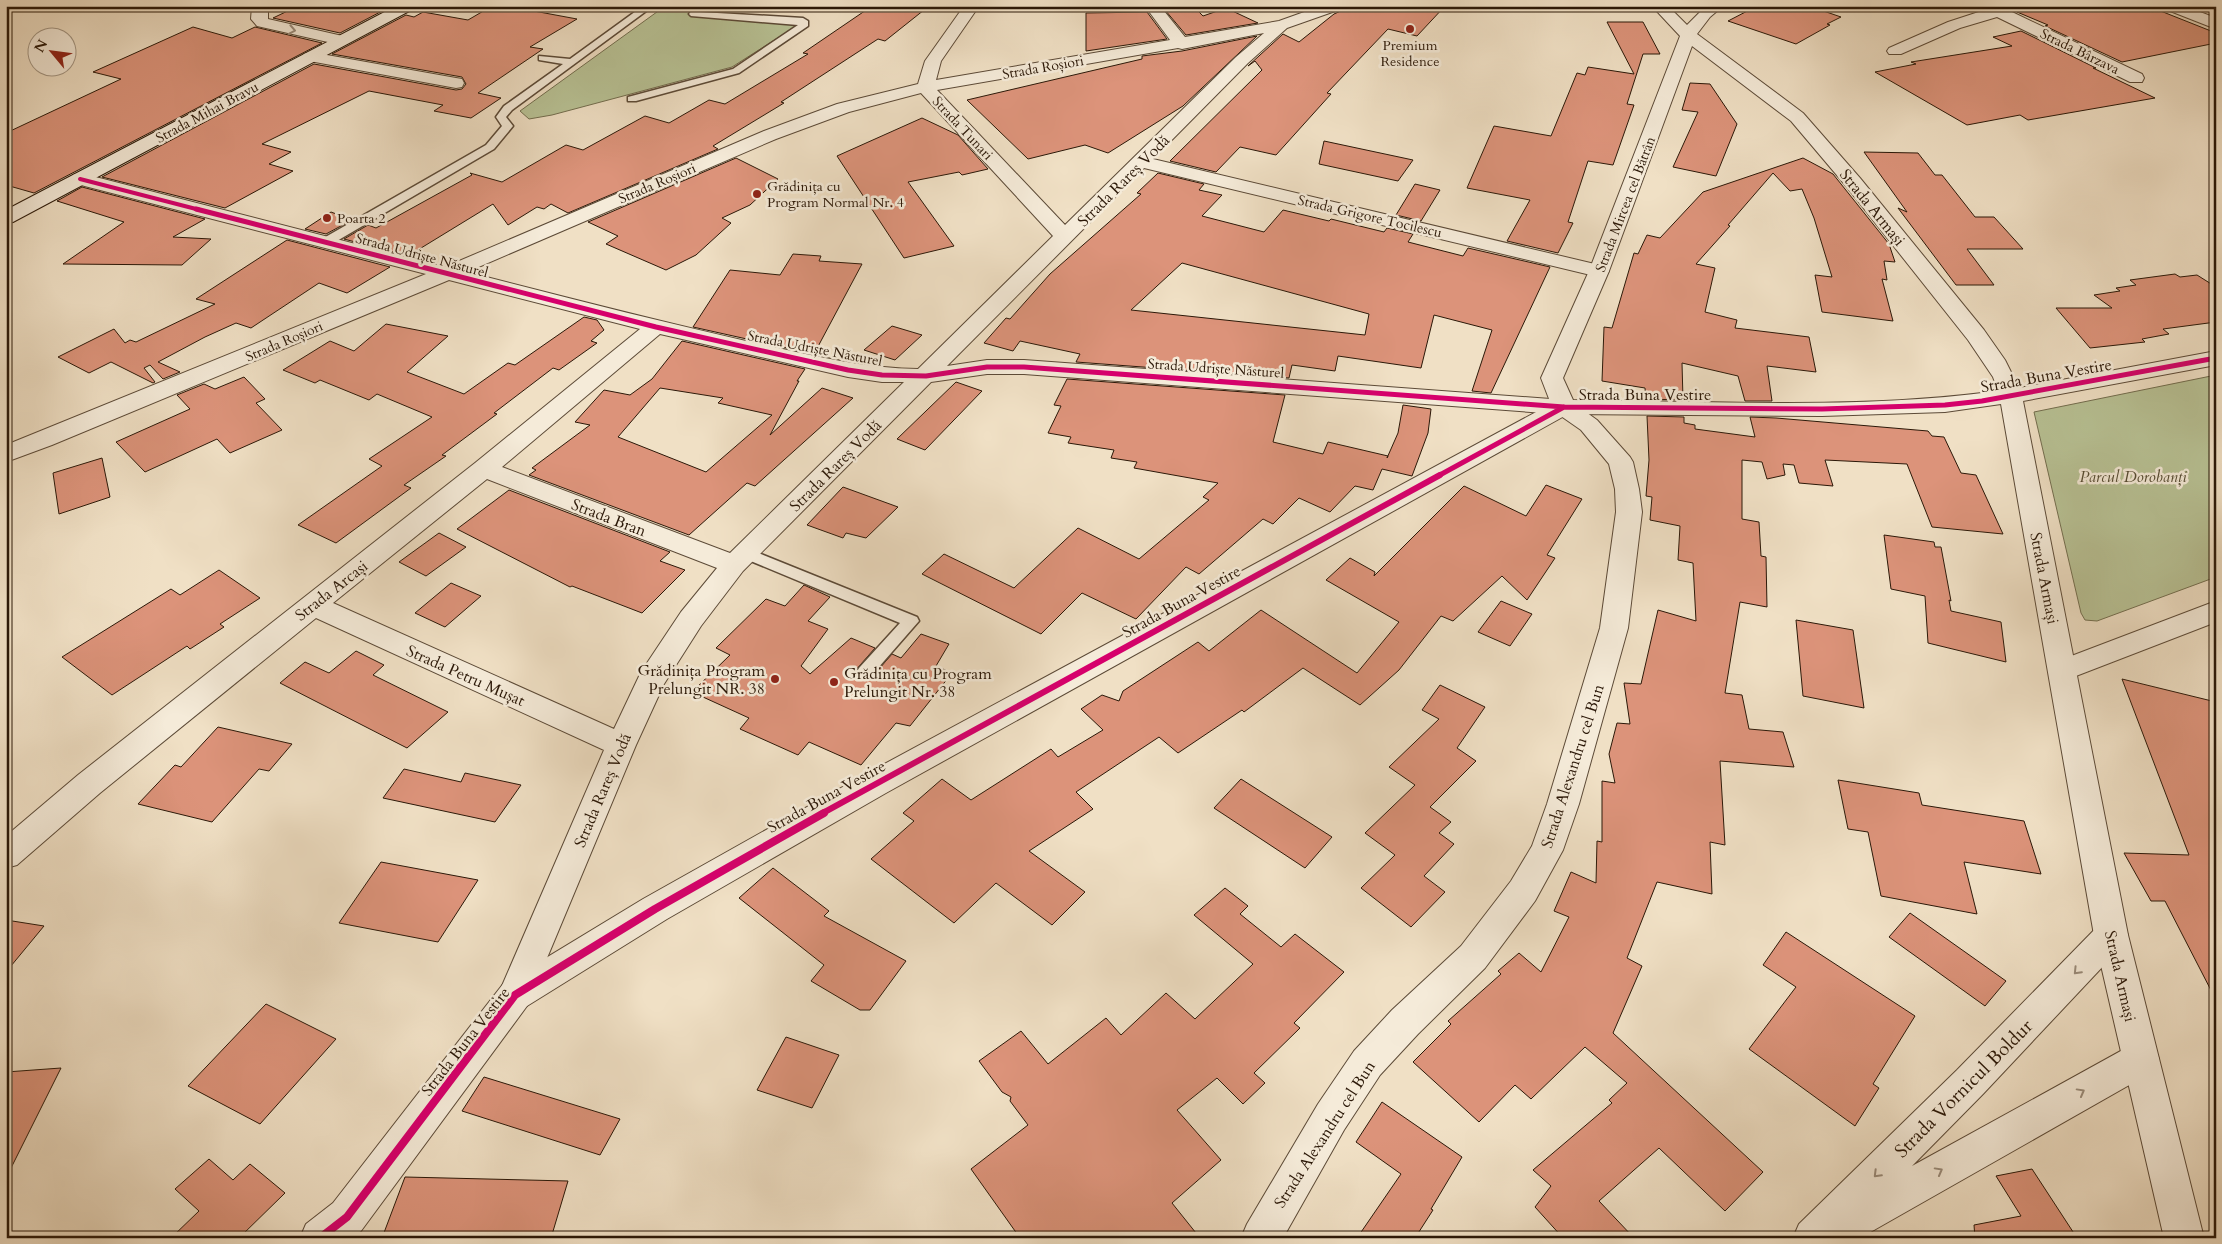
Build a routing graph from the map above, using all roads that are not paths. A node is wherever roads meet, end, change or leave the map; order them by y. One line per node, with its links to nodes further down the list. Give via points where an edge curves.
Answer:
1 (260, 6): 17 (street, one-way to 17, via 258,19 264,23)
2 (408, 6): 17 (street, Strada Mihai Bravu)
3 (649, 6): 23 (lane)
4 (700, 6): 27 (lane, via 694,14 803,22 803,26 736,71)
5 (972, 6): 26 (street, Strada Tunari, via 933,61)
6 (1152, 6): 18 (street)
7 (1336, 6): 14 (street, Strada Roșiori)
8 (1659, 6): 15 (street, Strada Armași)
9 (1716, 6): 15 (street, Strada Mircea cel Bătrân)
10 (2016, 6): 12 (street)
11 (2170, 6): 13 (street)
12 (1997, 11): 19 (street, via 1954,25); 24 (street, Strada Bârzava)
13 (2216, 24)
14 (1282, 25): 16 (street, Strada Roșiori); 22 (street, Strada Rareș Vodă)
15 (1688, 35): 33 (street, Strada Mircea cel Bătrân); 38 (street, Strada Armași, via 1797,117 1976,335 1999,368)
16 (1209, 39): 18 (street, Strada Roșiori); 22 (street)
17 (341, 40): 20 (street, Strada Mihai Bravu)
18 (1182, 44): 26 (street, Strada Roșiori)
19 (1895, 51)
20 (310, 56): 25 (street); 29 (street, Strada Mihai Bravu)
21 (542, 58): 23 (lane)
22 (1242, 60): 28 (street, Strada Rareș Vodă)
23 (571, 62): 32 (lane, via 508,108 501,117 508,126 490,147)
24 (2136, 78)
25 (456, 83)
26 (925, 87): 31 (street, Strada Tunari); 34 (street, Strada Roșiori, via 843,108 770,135)
27 (632, 98)
28 (1141, 162): 31 (street, Strada Rareș Vodă); 33 (street, Strada Grigore Tocilescu)
29 (80, 179): 30 (street, Strada Mihai Bravu); 32 (street, Strada Udriște Năsturel)
30 (6, 218)
31 (1065, 237): 37 (street, Strada Rareș Vodă)
32 (326, 242): 34 (street, Strada Udriște Năsturel)
33 (1599, 271): 39 (street, Strada Mircea cel Bătrân, via 1552,378)
34 (445, 274): 35 (street, Strada Udriște Năsturel); 40 (street, Strada Roșiori)
35 (656, 327): 37 (street, Strada Udriște Năsturel, via 848,370); 41 (street, Strada Arcași)
36 (2216, 358): 38 (street, Strada Buna Vestire)
37 (926, 376): 39 (street, Strada Udriște Năsturel, via 987,367 1024,367); 42 (street, Strada Rareș Vodă)
38 (2011, 396): 39 (street, Strada Buna Vestire, via 1945,404 1822,408); 45 (street, Strada Armași)
39 (1564, 407): 50 (street, Strada Buna Vestire, via 867,788 655,909); 53 (street, Strada Alexandru cel Bun, via 1589,425 1621,462 1629,512 1614,628 1547,850 1523,891 1472,957 1367,1062)
40 (6, 454)
41 (484, 469): 42 (street, Strada Bran); 43 (street, Strada Arcași)
42 (740, 559): 46 (lane, via 911,620); 47 (street, Strada Rareș Vodă, via 691,619 651,680)
43 (312, 605): 47 (street, Strada Petru Mușat); 48 (street, Strada Arcași, via 89,784)
44 (2216, 611): 45 (street)
45 (2063, 670): 49 (street, Strada Armași)
46 (865, 672)
47 (620, 745): 50 (street, Strada Rareș Vodă)
48 (6, 856)
49 (2111, 936): 51 (street, Strada Armași); 54 (street, Strada Vornicul Boldur, one-way to 54)
50 (515, 995): 52 (street, Strada Buna Vestire)
51 (2140, 1059): 55 (street, one-way to 51); 56 (street, Strada Armași)
52 (335, 1231)
53 (1261, 1238)
54 (1813, 1238)
55 (1821, 1238)
56 (2184, 1238)

